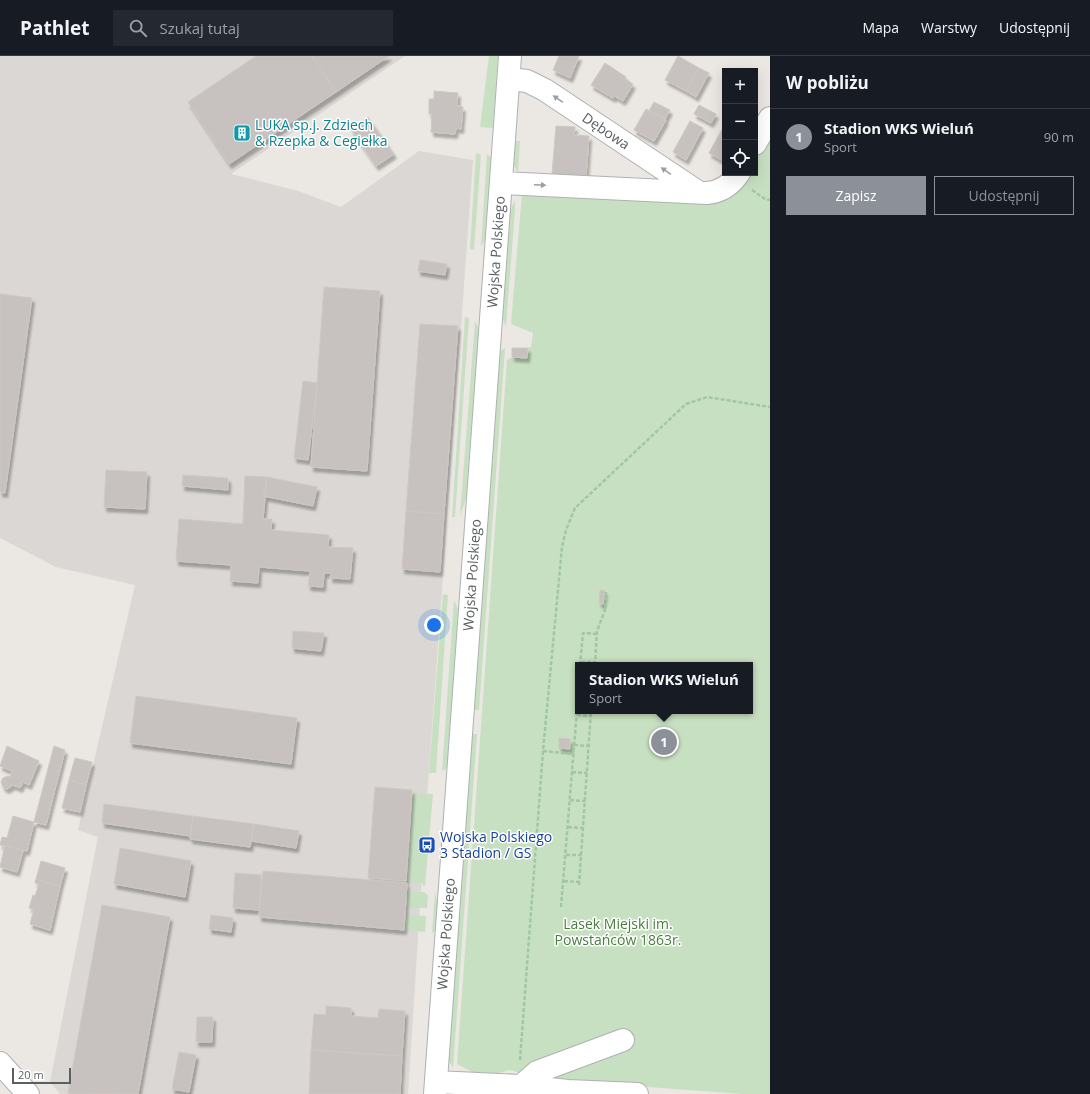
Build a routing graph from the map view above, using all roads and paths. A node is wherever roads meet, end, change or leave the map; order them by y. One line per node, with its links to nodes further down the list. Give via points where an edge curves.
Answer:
1 (510, 56): 2 (street, Wojska Polskiego)
2 (509, 79): 6 (street, Wojska Polskiego); 7 (street, Dębowa, one-way to 2, via 545,90 527,81)
3 (770, 118): 4 (street)
4 (757, 140)
5 (736, 176): 7 (street, via 720,190)
6 (501, 183): 7 (street, one-way to 7); 32 (street, Wojska Polskiego)
7 (699, 193)
8 (770, 407): 17 (path, via 707,397 686,404 575,508 562,547)
9 (606, 592): 10 (path, via 605,610)
10 (597, 634): 11 (path, via 583,633); 12 (path)
11 (581, 662)
12 (595, 662)
13 (577, 715): 14 (path); 15 (path)
14 (591, 716): 16 (path)
15 (574, 745): 16 (path); 18 (path)
16 (589, 746): 20 (path)
17 (543, 751): 18 (path); 31 (path, via 519,1068)
18 (574, 754): 19 (path)
19 (572, 772): 20 (path); 21 (path)
20 (587, 773): 22 (path)
21 (570, 800): 22 (path); 23 (path)
22 (585, 802): 24 (path)
23 (568, 827): 24 (path); 25 (path)
24 (584, 828): 26 (path)
25 (566, 854): 26 (path); 27 (path)
26 (582, 856): 27 (path, via 580,884)
27 (564, 881): 28 (path)
28 (561, 907)
29 (623, 1040): 31 (street, via 536,1072)
30 (0, 1064): 33 (street)
31 (521, 1086): 32 (street); 34 (street)
32 (435, 1088)
33 (28, 1094)
34 (636, 1094)

